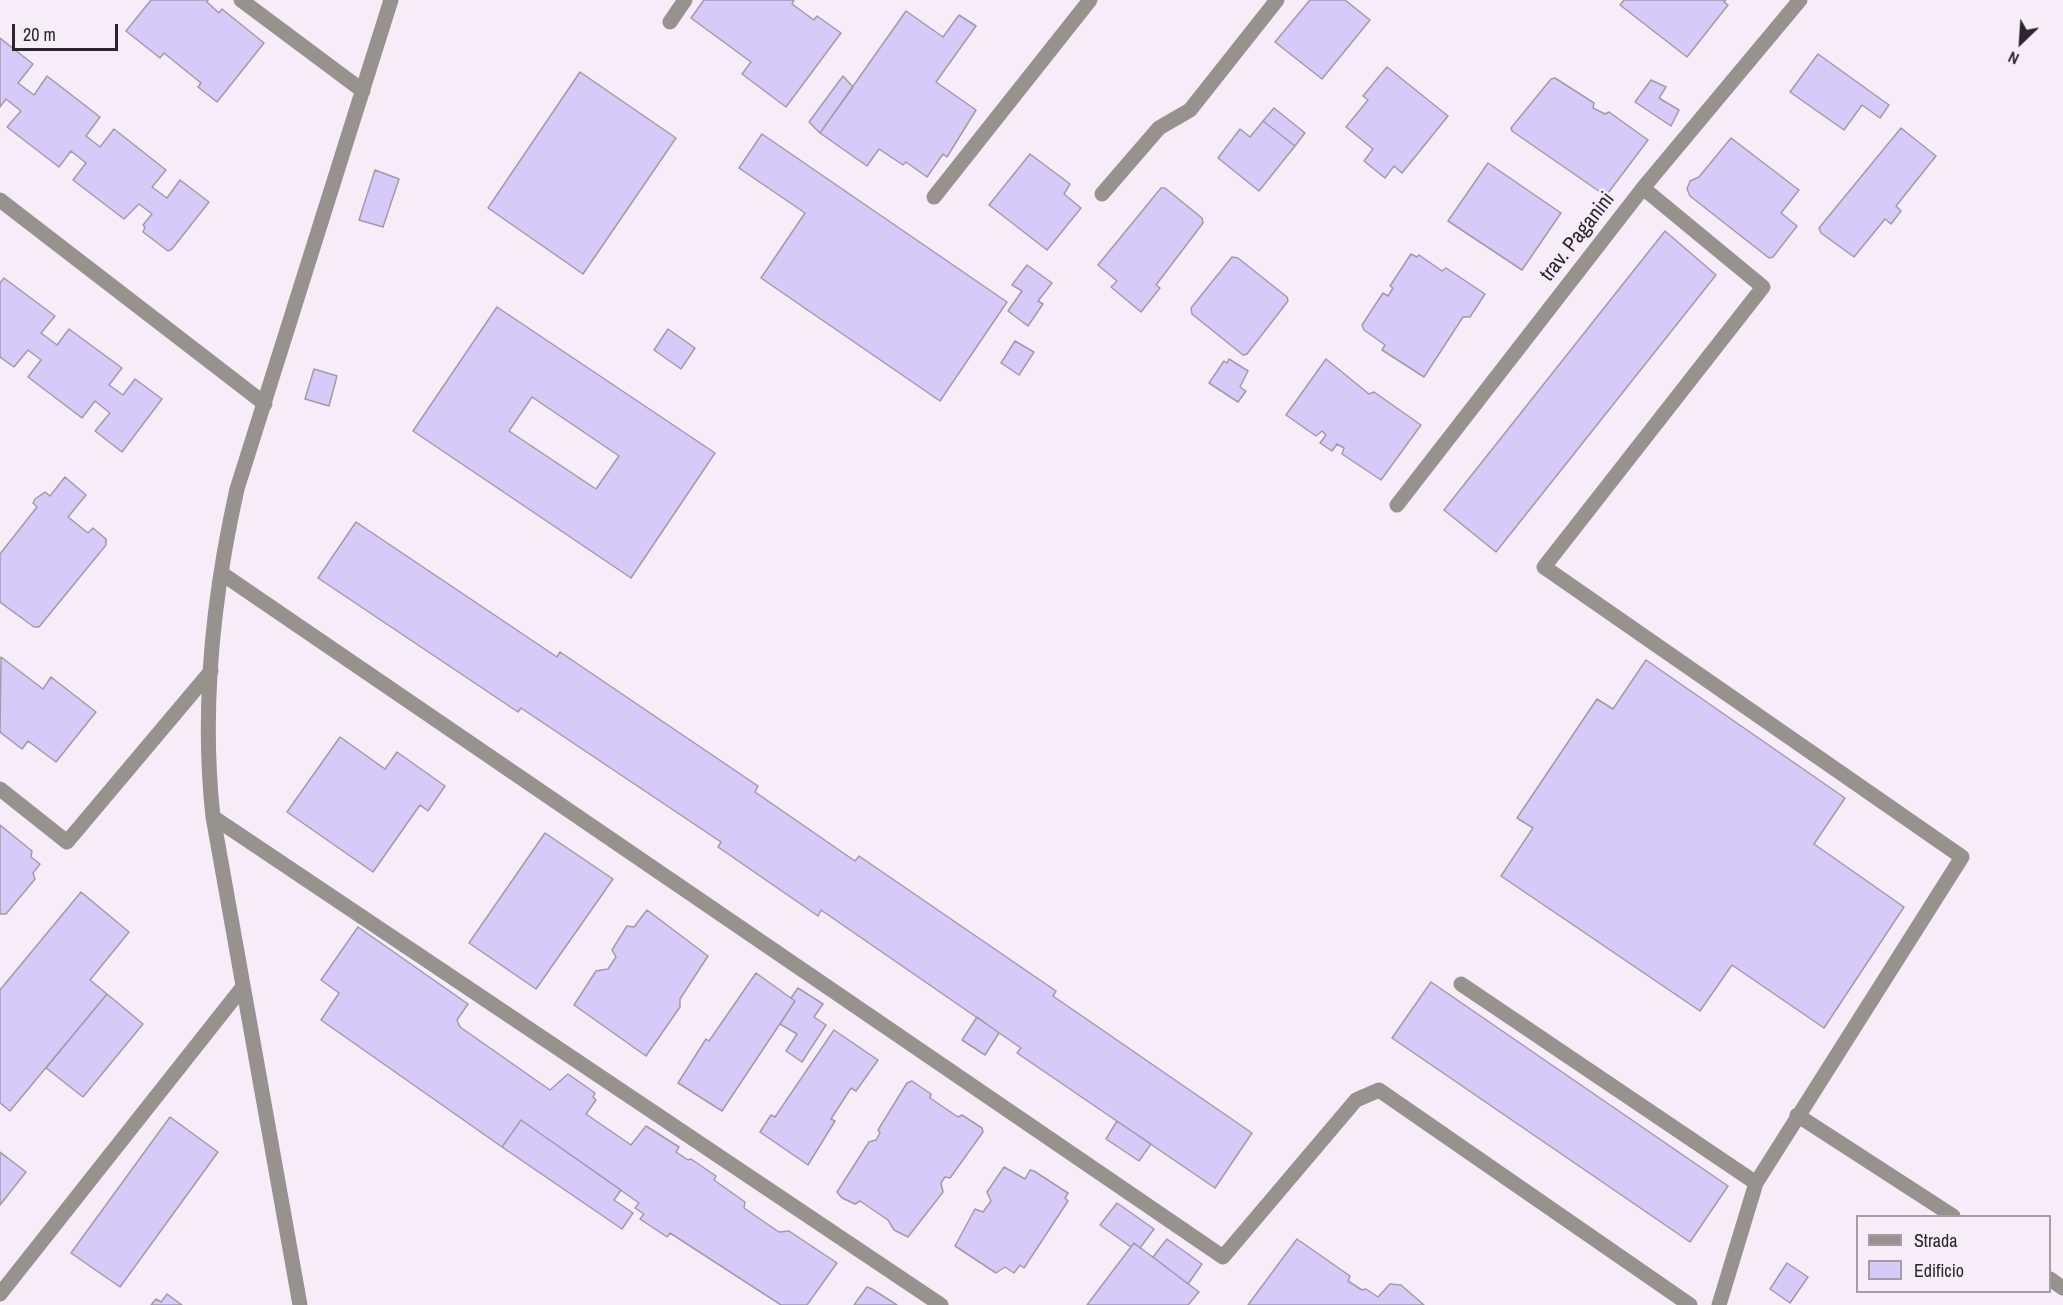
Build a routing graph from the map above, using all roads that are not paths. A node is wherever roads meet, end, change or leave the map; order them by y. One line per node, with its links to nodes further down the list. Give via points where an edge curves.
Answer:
1 (241, 0): 8 (street)
2 (391, 0): 8 (street)
3 (684, 0): 7 (street)
4 (1090, 0): 11 (street)
5 (1277, 0): 10 (street, via 1190,110 1159,128)
6 (1800, 0): 9 (street, trav. Paganini)
7 (670, 22)
8 (363, 92): 13 (street)
9 (1643, 188): 14 (street, trav. Paganini); 21 (street, via 1763,287 1544,567 1962,857)
10 (1102, 194)
11 (933, 197)
12 (0, 200): 13 (street)
13 (265, 404): 15 (street, via 237,489)
14 (1397, 505)
15 (221, 573): 16 (street); 27 (street, via 1223,1257 1356,1100 1379,1090)
16 (211, 671): 17 (street, via 68,842); 18 (street, via 207,737)
17 (0, 789)
18 (213, 817): 20 (street); 26 (street)
19 (1461, 984): 22 (street)
20 (242, 988): 24 (street); 25 (street)
21 (1797, 1115): 22 (street); 23 (street)
22 (1756, 1183): 28 (street)
23 (1951, 1215)
24 (0, 1294)
25 (301, 1304)
26 (941, 1305)
27 (1690, 1305)
28 (1719, 1305)

